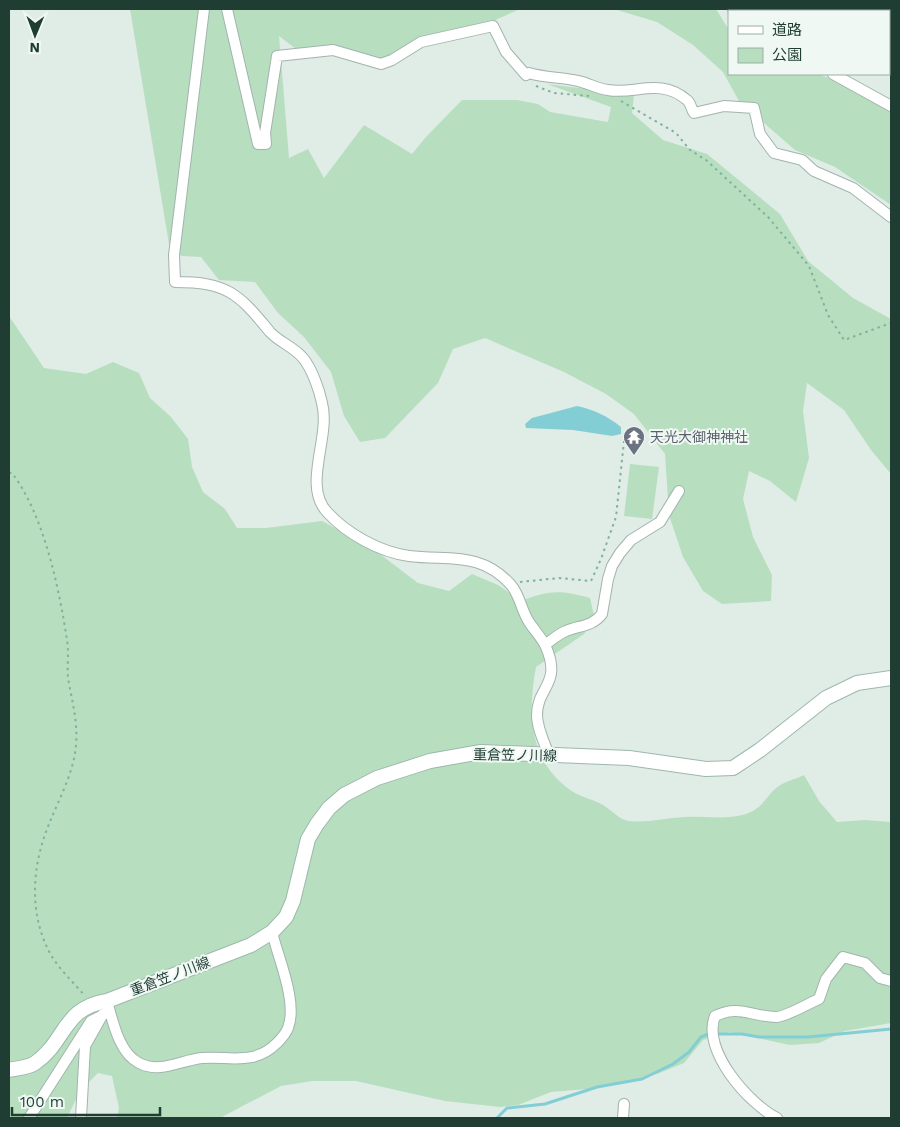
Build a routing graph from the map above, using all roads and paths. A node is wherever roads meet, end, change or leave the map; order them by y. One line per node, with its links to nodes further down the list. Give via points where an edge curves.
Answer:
1 (204, 9): 13 (street, via 174,255 175,282 215,284 233,294 249,306 271,333 303,358 315,382 325,416 316,481 317,497 327,512 348,530 387,551 409,556 474,560 486,564)
2 (227, 9): 3 (street, via 258,144 266,144 277,56 333,50 381,64 421,42 493,26 506,52)
3 (526, 75): 5 (path, via 538,88 554,93); 8 (street, via 577,81 608,90 648,86 688,100 694,113 724,106 754,108 761,136 774,153 802,160 814,171 853,188)
4 (835, 75): 7 (street)
5 (595, 96)
6 (617, 100): 9 (path, via 676,133 690,150 706,160 768,217 809,266 828,315 844,340)
7 (891, 106)
8 (891, 217)
9 (891, 323)
10 (624, 441): 13 (path, via 616,517 591,580 559,578)
11 (9, 473): 20 (path, via 25,491 47,548 67,640 68,676 76,722 76,747 71,770 41,843 35,869 36,916 51,955)
12 (679, 491): 14 (street, via 660,522 631,540 620,553 612,566 602,614 597,620 560,634)
13 (510, 584): 14 (street)
14 (545, 645): 16 (street, via 552,666 551,675 537,716)
15 (891, 678): 16 (main road, 重倉笠ノ川線, via 857,683 826,698 734,768 706,769 629,758)
16 (549, 755): 17 (main road, 重倉笠ノ川線, via 481,752 455,756 400,769 344,795 328,808 308,839 294,901 286,917)
17 (272, 932): 19 (main road, 重倉笠ノ川線, via 251,945); 19 (street, via 291,1000 290,1014 288,1028 282,1038 260,1056 245,1060 203,1058 166,1067 148,1067 127,1055)
18 (891, 980): 27 (street, via 880,978 865,963 843,956 826,979 819,999 777,1017 750,1011 726,1011 716,1016 712,1025 714,1042 731,1077 763,1111)
19 (107, 1001): 20 (main road, 重倉笠ノ川線); 21 (street)
20 (91, 1003): 22 (main road, via 66,1025 51,1048 35,1064)
21 (102, 1015): 24 (street, via 91,1021); 25 (street, via 85,1046)
22 (9, 1070)
23 (624, 1104): 26 (street)
24 (29, 1118)
25 (82, 1118)
26 (623, 1118)
27 (777, 1118)

